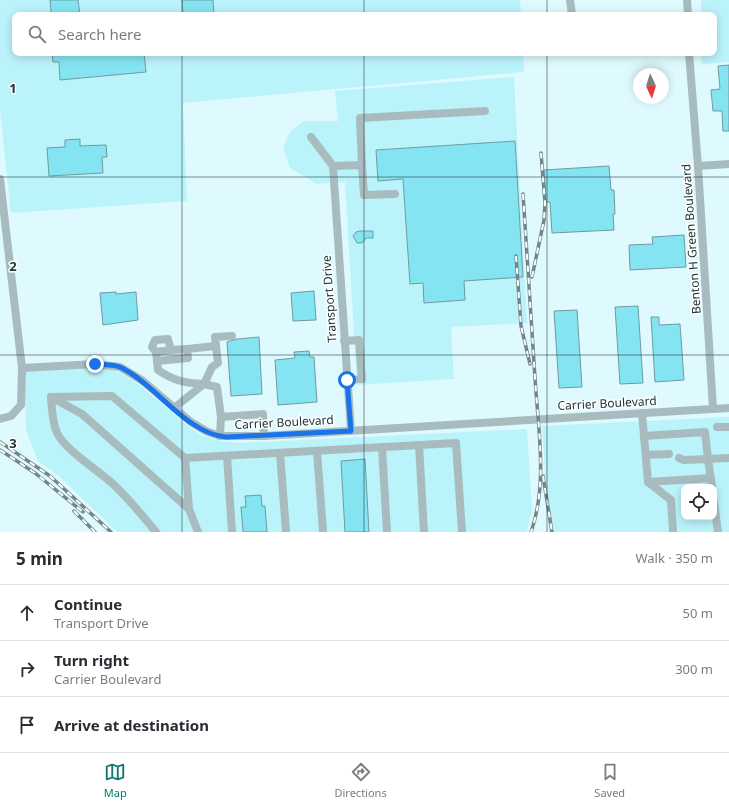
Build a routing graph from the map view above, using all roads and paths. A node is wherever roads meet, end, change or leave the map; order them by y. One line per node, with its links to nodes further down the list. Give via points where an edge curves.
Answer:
1 (570, 0): 3 (street)
2 (687, 0): 4 (street)
3 (572, 12)
4 (688, 12)
5 (689, 56): 11 (street, Benton H Green Boulevard)
6 (485, 111): 9 (street, via 360,118)
7 (311, 137): 10 (street)
8 (729, 164): 11 (street)
9 (362, 165): 10 (street); 13 (street, via 364,195)
10 (333, 166): 15 (street, Transport Drive)
11 (698, 166): 27 (street, Benton H Green Boulevard)
12 (0, 179): 21 (street)
13 (395, 194)
14 (232, 336): 16 (street, via 215,337)
15 (344, 341): 22 (street, Transport Drive); 22 (street, via 359,340 362,367 362,380)
16 (216, 346): 17 (street); 23 (street, via 218,363 212,367)
17 (187, 349): 18 (street); 20 (street, via 188,358)
18 (171, 350): 19 (street); 19 (street, via 168,339 155,340 152,348)
19 (156, 352): 20 (street)
20 (157, 361): 23 (street, via 158,370 171,379)
21 (22, 368): 25 (street, Carrier Boulevard, via 95,364 120,367 143,381); 30 (street, via 21,405 11,416)
22 (347, 380): 33 (street, Transport Drive)
23 (204, 384): 25 (street); 29 (street, via 217,386)
24 (51, 397): 44 (street, via 112,396); 51 (street, via 82,414); 53 (street, via 52,418 57,434 112,484)
25 (174, 408): 34 (street, Carrier Boulevard, via 206,432)
26 (729, 408): 27 (street, Carrier Boulevard)
27 (713, 409): 28 (street, Carrier Boulevard)
28 (642, 413): 33 (street, Carrier Boulevard); 36 (street)
29 (221, 417): 34 (street); 35 (street, via 263,414)
30 (0, 419)
31 (729, 427): 32 (street)
32 (717, 428)
33 (351, 431): 35 (street, Carrier Boulevard)
34 (220, 436): 35 (street, Carrier Boulevard)
35 (264, 436)
36 (644, 436): 42 (street); 47 (street, via 705,432)
37 (419, 445): 38 (street); 59 (street); 60 (street, via 456,443)
38 (382, 447): 39 (street); 58 (street)
39 (317, 451): 40 (street); 57 (street)
40 (280, 453): 43 (street); 56 (street)
41 (669, 454): 42 (street)
42 (646, 455): 49 (street)
43 (227, 456): 44 (street); 55 (street)
44 (185, 458): 51 (street)
45 (679, 458): 47 (street)
46 (729, 458): 47 (street)
47 (708, 459): 48 (street)
48 (710, 478): 49 (street); 50 (street)
49 (648, 482): 61 (street, via 671,500)
50 (711, 484)
51 (189, 509): 54 (street)
52 (716, 520): 62 (street)
53 (156, 532)
54 (198, 532)
55 (232, 532)
56 (286, 532)
57 (323, 532)
58 (387, 532)
59 (424, 532)
60 (462, 532)
61 (673, 532)
62 (718, 532)

